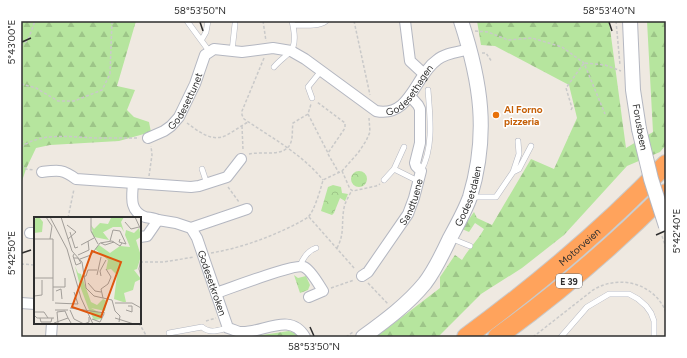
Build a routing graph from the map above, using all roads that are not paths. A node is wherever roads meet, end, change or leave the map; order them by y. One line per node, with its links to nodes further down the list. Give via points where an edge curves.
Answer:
1 (187, 21): 9 (lane)
2 (208, 21): 9 (lane)
3 (326, 21): 6 (lane, via 316,24)
4 (405, 21): 16 (street, via 410,62)
5 (631, 22): 39 (main road, Forusbeen, bridge, via 633,90 639,130)
6 (292, 23): 13 (lane, via 294,38)
7 (235, 24): 12 (lane)
8 (465, 26): 10 (main road, Godesetdalen)
9 (202, 39): 11 (lane)
10 (470, 49): 16 (street, Godesethagen, via 438,59); 35 (main road, Godesetdalen, via 479,87 481,128 479,160)
11 (209, 51): 12 (street); 20 (street, Godesettunet, via 179,117 164,131)
12 (232, 51): 13 (street, Godesethagen, via 279,48)
13 (291, 51): 14 (lane); 15 (street, Godesethagen)
14 (274, 67)
15 (321, 71): 18 (street, Godesethagen, via 376,111 389,112); 19 (lane, via 308,87)
16 (424, 74): 18 (street, Godesethagen)
17 (428, 90): 30 (lane, via 429,147)
18 (410, 96): 30 (street, Sandtuene, via 420,109 420,143 415,163)
19 (312, 98)
20 (148, 138)
21 (518, 142): 29 (lane, via 520,154)
22 (531, 146): 29 (lane, via 519,169)
23 (404, 147): 27 (lane)
24 (242, 158): 33 (street, via 228,177)
25 (666, 164): 56 (highway, Motorveien / E 39, via 572,253)
26 (202, 169): 33 (lane)
27 (394, 169): 30 (lane); 31 (lane)
28 (42, 172): 32 (street, via 60,170 76,179)
29 (513, 172): 35 (lane, via 496,197)
30 (419, 176): 45 (street, Sandtuene, via 408,214 368,272)
31 (384, 180)
32 (133, 183): 33 (street, via 191,187); 37 (street, via 134,209 141,215)
33 (207, 184)
34 (666, 193): 57 (highway, Motorveien / E 39, via 583,270)
35 (470, 197): 41 (main road, Godesetdalen)
36 (244, 210): 38 (street)
37 (158, 220): 38 (street); 40 (street, via 147,236)
38 (191, 228): 46 (street, Godesetkroken, via 197,238)
39 (664, 231)
40 (141, 238)
41 (450, 238): 42 (lane); 53 (main road, Godesetdalen, via 426,282 394,313)
42 (470, 246)
43 (316, 248): 44 (lane, via 306,255)
44 (300, 266): 46 (street); 47 (street, via 307,269 323,291)
45 (362, 276)
46 (216, 293): 51 (street, Godesetkroken)
47 (309, 297)
48 (21, 303): 49 (street)
49 (34, 304)
50 (52, 324): 54 (street)
51 (228, 328): 52 (lane, via 210,331 202,326); 55 (street, Godesetkroken, via 242,332 292,325 302,331)
52 (169, 333)
53 (360, 333)
54 (51, 337)
55 (305, 337)
56 (466, 337)
57 (497, 337)
58 (561, 337): 59 (lane, via 587,307 609,294 629,294 638,299 651,313)
59 (654, 337)

